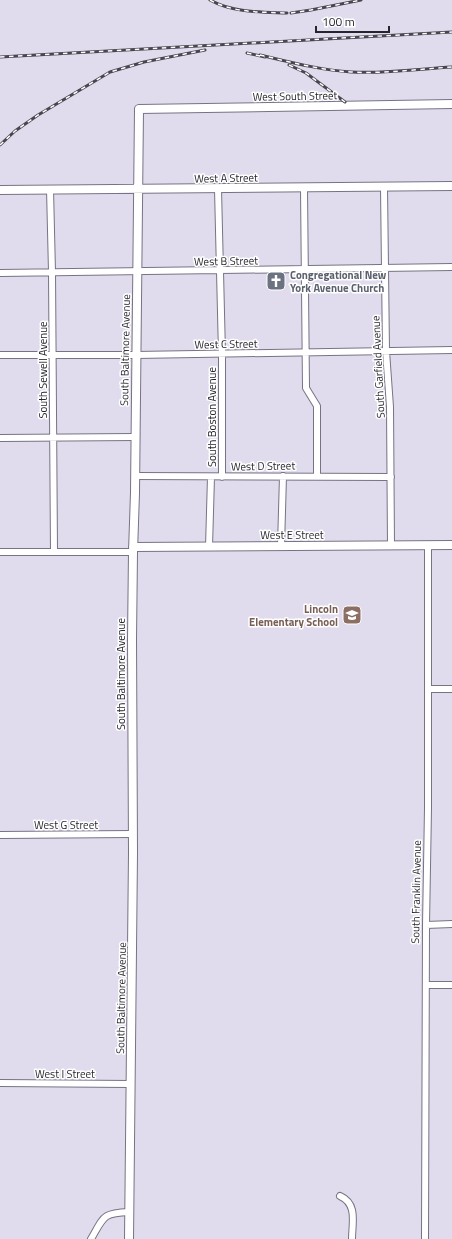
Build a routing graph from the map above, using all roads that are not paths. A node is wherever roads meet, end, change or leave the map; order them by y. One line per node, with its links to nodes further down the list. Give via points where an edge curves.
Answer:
1 (452, 104): 2 (street, West South Street)
2 (139, 109): 5 (street, South Baltimore Avenue)
3 (452, 186): 4 (street, West A Street)
4 (384, 187): 6 (street, West A Street); 11 (street, South Garfield Avenue)
5 (138, 188): 7 (street, West A Street); 8 (street, West A Street); 15 (street, South Baltimore Avenue)
6 (304, 188): 8 (street, West A Street); 12 (street)
7 (50, 189): 9 (street, West A Street); 14 (street, South Sewell Avenue)
8 (218, 189): 13 (street, South Boston Avenue)
9 (0, 190)
10 (452, 267): 11 (street, West B Street)
11 (385, 269): 12 (street, West B Street); 18 (street, South Garfield Avenue)
12 (304, 270): 13 (street, West B Street); 19 (street)
13 (220, 271): 15 (street, West B Street); 20 (street, South Boston Avenue)
14 (52, 272): 15 (street, West B Street); 16 (street, West B Street); 22 (street, South Sewell Avenue)
15 (138, 272): 23 (street, South Baltimore Avenue)
16 (0, 273)
17 (452, 350): 18 (street, West C Street)
18 (386, 351): 19 (street, West C Street); 32 (street, South Garfield Avenue)
19 (304, 353): 20 (street, West C Street); 29 (street, via 306,388 317,406)
20 (222, 354): 23 (street, West C Street); 31 (street, South Boston Avenue)
21 (0, 355): 22 (street, West C Street)
22 (53, 355): 23 (street, West C Street); 25 (street, South Sewell Avenue)
23 (136, 355): 24 (street, South Baltimore Avenue)
24 (135, 436): 25 (street); 27 (street, South Baltimore Avenue)
25 (53, 437): 26 (street); 40 (street, South Sewell Avenue)
26 (0, 438)
27 (135, 476): 30 (street, West D Street); 38 (street, South Baltimore Avenue)
28 (283, 476): 29 (street, West D Street); 31 (street, West D Street); 35 (street)
29 (317, 476): 32 (street, West D Street)
30 (211, 477): 31 (street, West D Street); 37 (street, South Boston Avenue)
31 (222, 477)
32 (391, 477): 36 (street, South Garfield Avenue)
33 (428, 545): 34 (street, West E Street); 36 (street, West E Street); 41 (street, South Franklin Avenue)
34 (452, 545)
35 (282, 546): 36 (street, West E Street); 37 (street, West E Street)
36 (391, 546)
37 (209, 547): 38 (street, West E Street)
38 (133, 549): 40 (street, West E Street); 43 (street, South Baltimore Avenue)
39 (0, 552): 40 (street, West E Street)
40 (54, 552)
41 (429, 689): 42 (street); 46 (street, South Franklin Avenue)
42 (452, 689)
43 (132, 834): 44 (street, West G Street); 50 (street, South Baltimore Avenue)
44 (0, 835)
45 (452, 924): 46 (street)
46 (426, 925): 47 (street, South Franklin Avenue)
47 (426, 985): 48 (street); 56 (street, South Franklin Avenue)
48 (452, 985)
49 (0, 1083): 50 (street, West I Street)
50 (131, 1084): 52 (street, South Baltimore Avenue)
51 (340, 1196): 55 (street, via 348,1199 352,1206)
52 (129, 1212): 53 (street, via 106,1216); 54 (street, South Baltimore Avenue)
53 (91, 1239)
54 (129, 1239)
55 (352, 1239)
56 (425, 1239)

